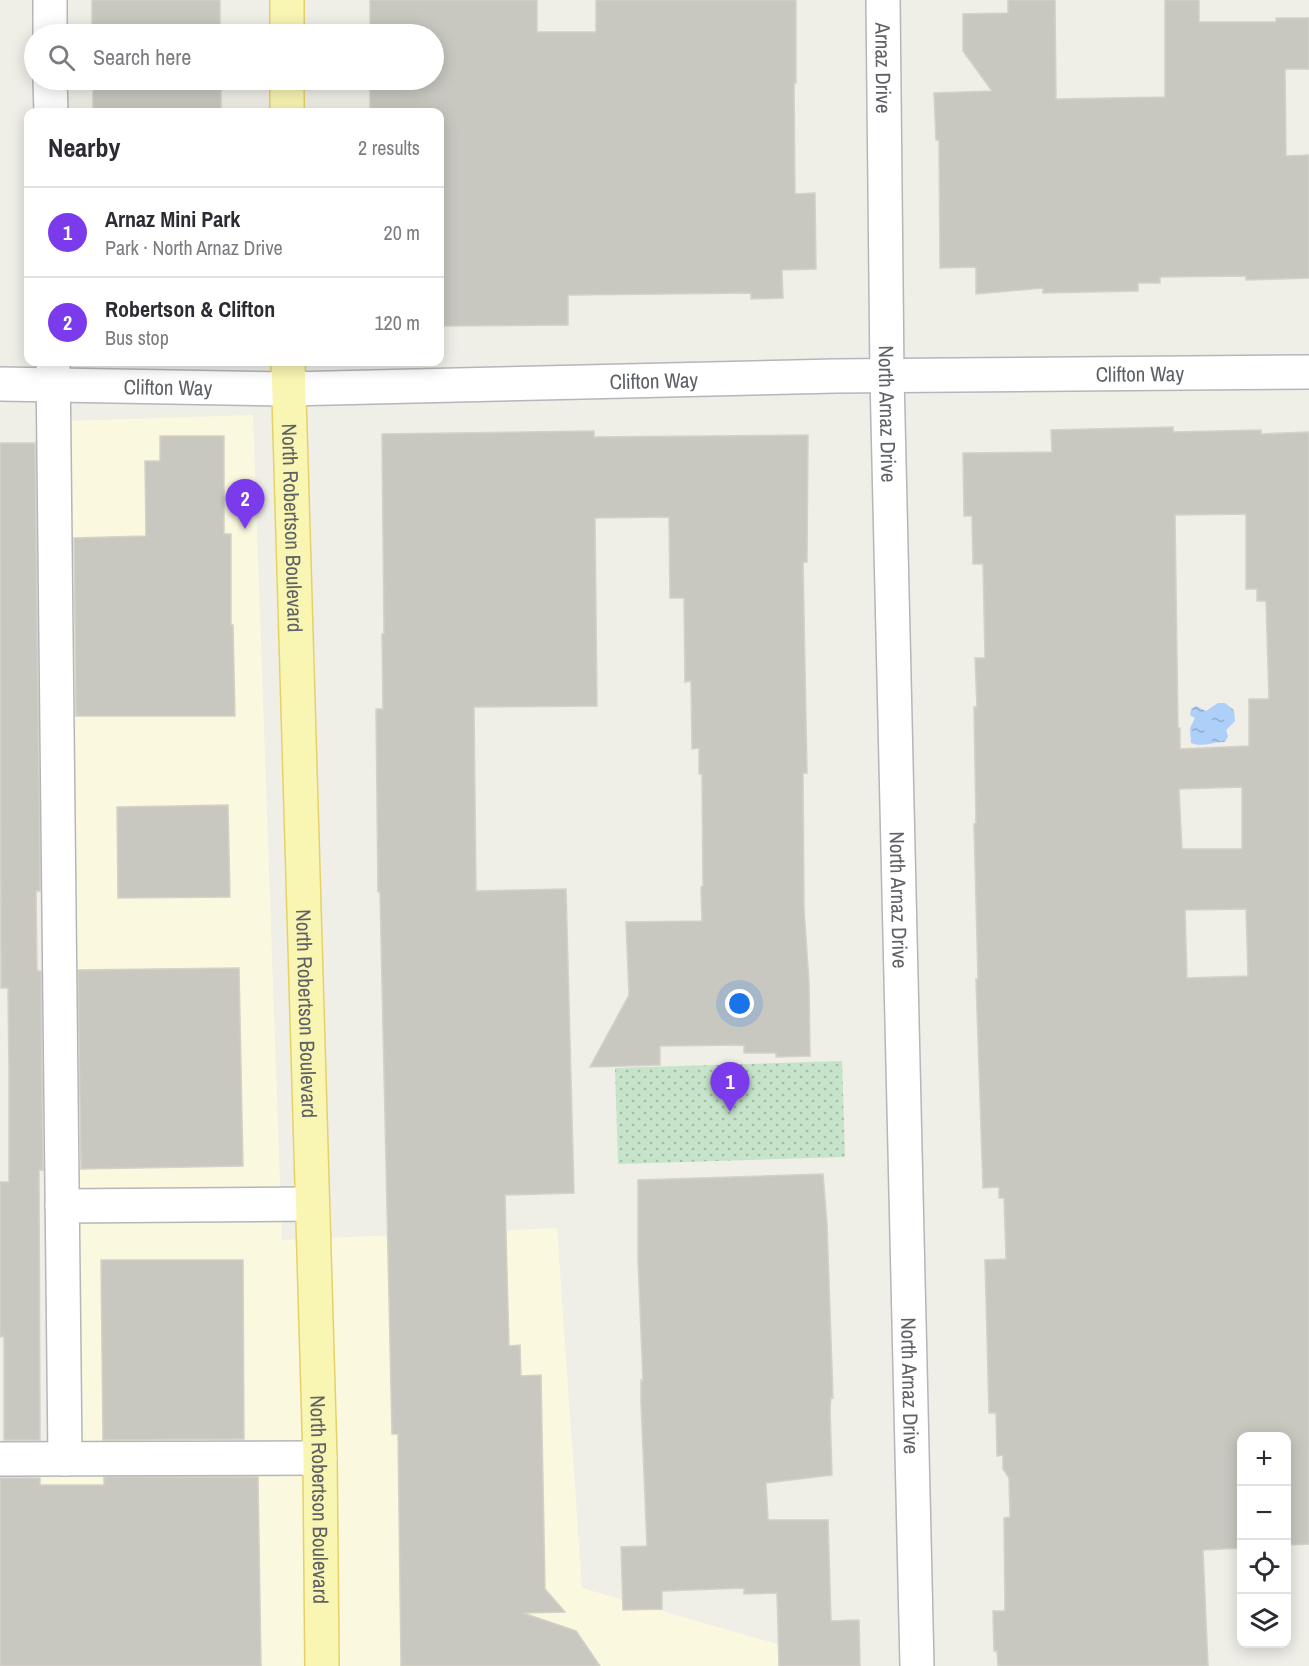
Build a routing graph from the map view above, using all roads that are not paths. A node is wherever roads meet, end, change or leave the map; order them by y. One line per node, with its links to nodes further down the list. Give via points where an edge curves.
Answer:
1 (50, 0): 4 (street)
2 (287, 0): 5 (main road)
3 (883, 0): 10 (street, Arnaz Drive)
4 (50, 24)
5 (287, 24)
6 (50, 90): 8 (street)
7 (287, 90): 9 (main road)
8 (51, 108)
9 (287, 108)
10 (885, 135): 14 (street, North Arnaz Drive)
11 (1309, 372): 14 (street, Clifton Way)
12 (53, 373): 13 (street, Clifton Way); 15 (street, Clifton Way); 17 (street)
13 (288, 375): 14 (street, Clifton Way); 16 (main road, North Robertson Boulevard)
14 (887, 376): 22 (street, North Arnaz Drive)
15 (0, 384)
16 (312, 1204): 17 (street); 18 (main road, North Robertson Boulevard)
17 (62, 1206): 20 (street)
18 (320, 1458): 20 (street); 21 (main road, North Robertson Boulevard)
19 (0, 1459): 20 (street)
20 (65, 1459)
21 (322, 1666)
22 (917, 1666)

